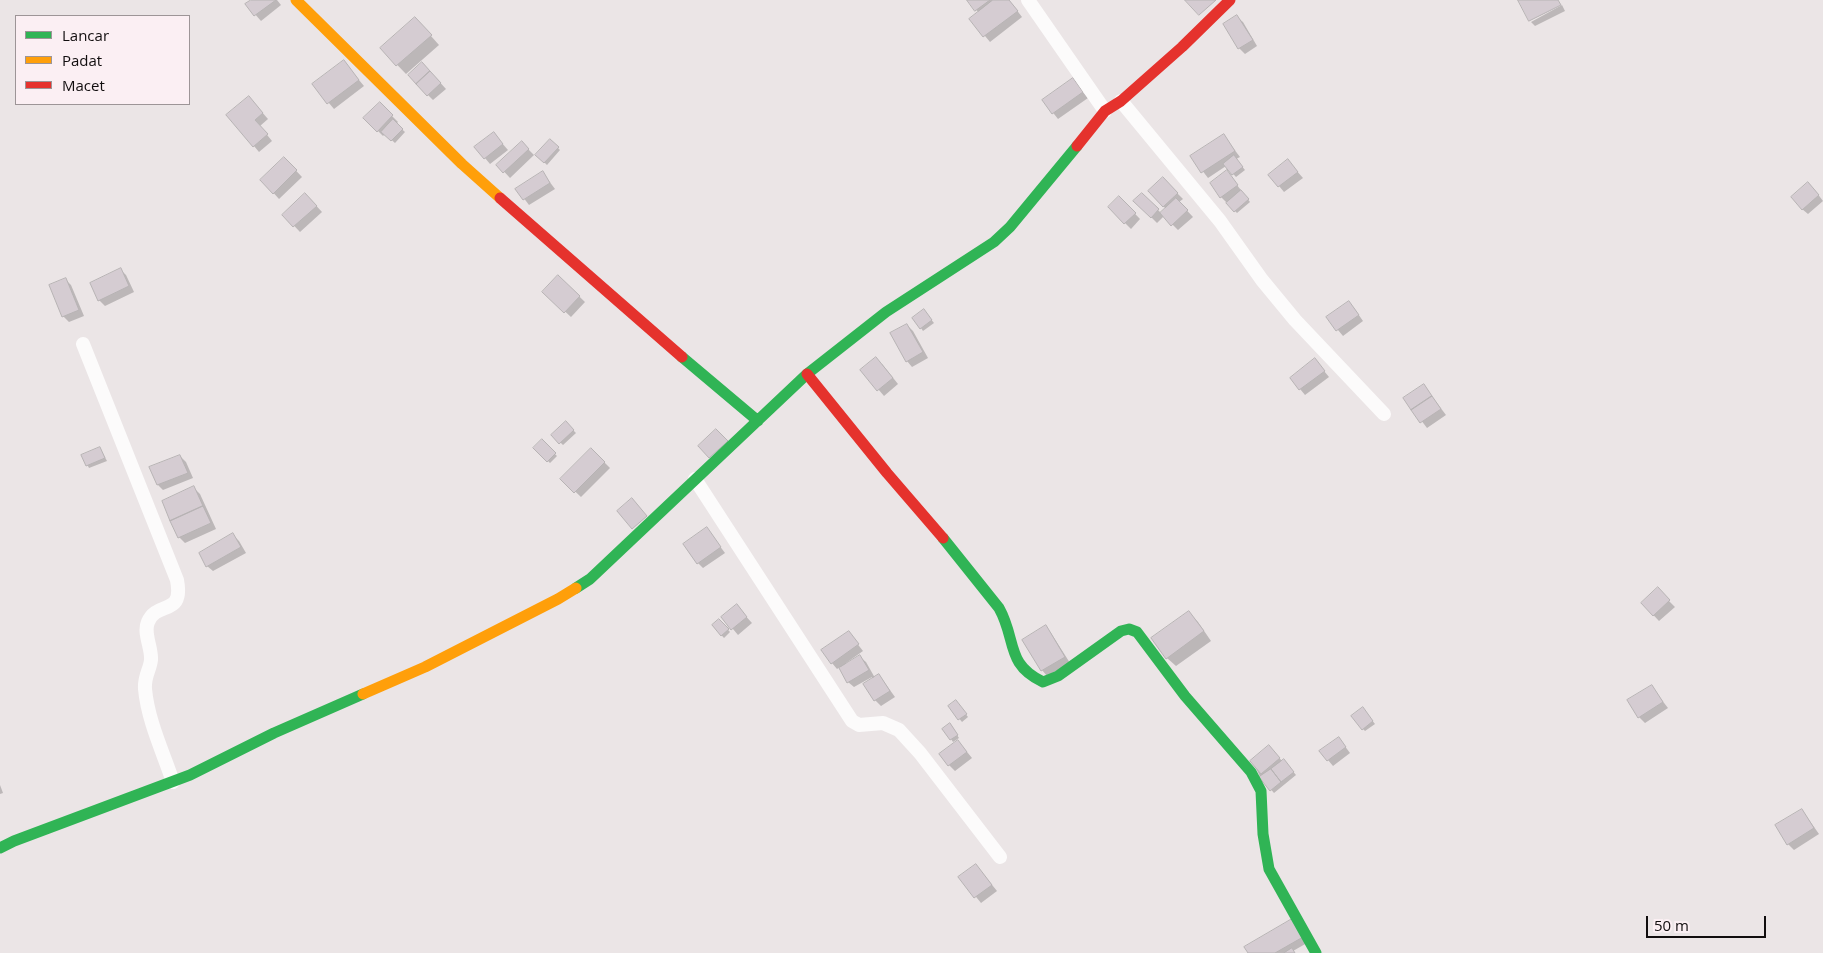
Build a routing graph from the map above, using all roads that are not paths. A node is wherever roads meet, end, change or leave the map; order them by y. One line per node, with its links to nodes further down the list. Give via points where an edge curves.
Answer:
1 (296, 0): 9 (street, via 462,164 638,320)
2 (1028, 0): 5 (street)
3 (1230, 0): 4 (street)
4 (1121, 101): 5 (street); 8 (street, via 1295,320)
5 (1105, 111): 7 (street, via 999,237 886,312)
6 (83, 344): 11 (street, via 177,580 178,599 153,614 146,629 151,661 145,690)
7 (807, 374): 9 (street); 14 (street, via 1000,610 1014,658 1031,679 1042,682 1058,676 1121,631 1137,632 1185,696 1251,772 1261,791 1269,869)
8 (1384, 414)
9 (758, 420): 10 (street)
10 (695, 479): 11 (street, via 590,579 558,599 425,667 274,733); 13 (street, via 852,721 858,725 883,723 899,730)
11 (173, 782): 12 (street)
12 (0, 848)
13 (1000, 857)
14 (1316, 953)

